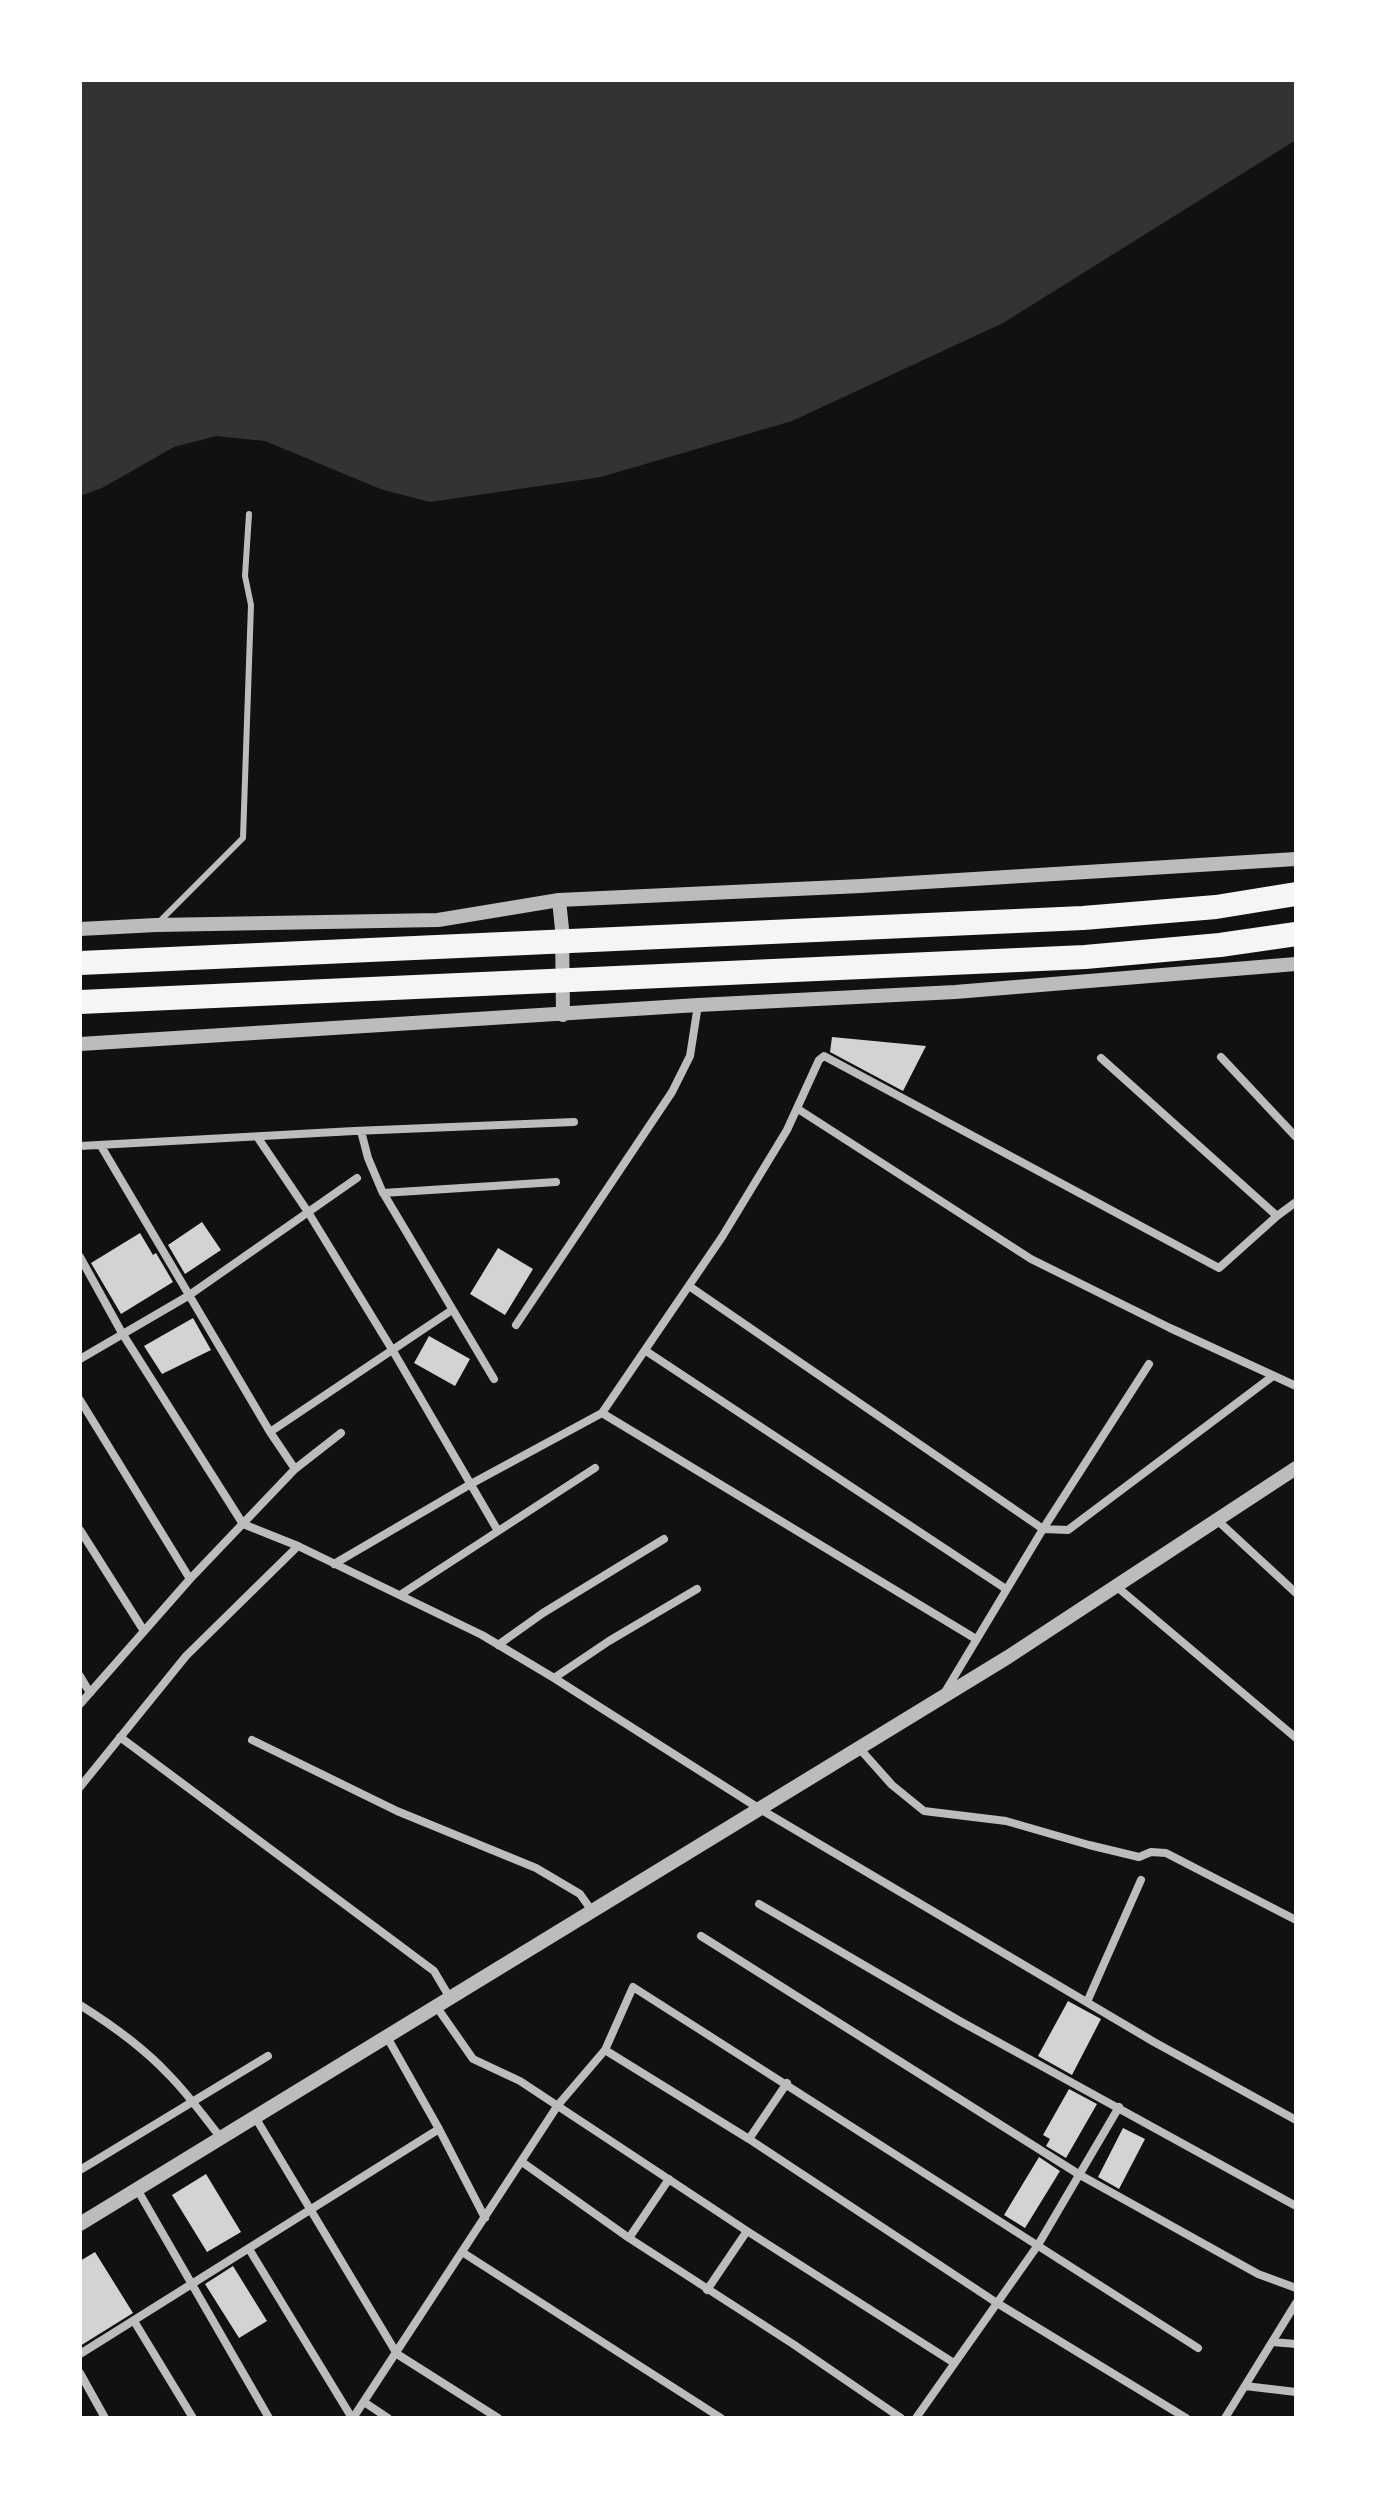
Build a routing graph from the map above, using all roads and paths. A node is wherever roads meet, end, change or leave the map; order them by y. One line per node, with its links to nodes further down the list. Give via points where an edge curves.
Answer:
1 (249, 514): 5 (lane, via 243,838)
2 (1296, 859): 4 (street)
3 (1296, 894): 8 (highway, via 1083,918)
4 (559, 900): 5 (street, via 438,920); 12 (street)
5 (156, 925): 6 (street)
6 (80, 929)
7 (1296, 934): 10 (highway, via 1085,957)
8 (80, 963)
9 (1296, 964): 11 (street, via 955,992)
10 (80, 1002)
11 (698, 1005): 12 (street); 33 (street, via 690,1056 672,1092)
12 (563, 1015): 13 (street)
13 (80, 1044)
14 (1221, 1057): 19 (street)
15 (1101, 1058): 28 (street)
16 (798, 1109): 28 (street, via 819,1060 827,1056 1219,1268); 30 (street); 39 (street, via 1031,1259)
17 (574, 1122): 18 (street)
18 (361, 1131): 20 (street); 25 (street)
19 (1296, 1137)
20 (258, 1138): 22 (street); 27 (street)
21 (80, 1146): 22 (street)
22 (101, 1146): 31 (street)
23 (357, 1178): 27 (street)
24 (556, 1182): 25 (street)
25 (383, 1193): 32 (street)
26 (1296, 1202): 28 (street)
27 (308, 1212): 31 (street); 35 (street)
28 (1277, 1216)
29 (80, 1257): 34 (street)
30 (689, 1286): 36 (street); 52 (street)
31 (188, 1296): 34 (street); 44 (street)
32 (452, 1310): 35 (street); 40 (street)
33 (516, 1325)
34 (122, 1333): 37 (street); 51 (street)
35 (393, 1351): 44 (street); 49 (street)
36 (646, 1351): 43 (street); 61 (street)
37 (80, 1359)
38 (1149, 1364): 52 (street)
39 (1273, 1376): 41 (street); 52 (street, via 1068,1530)
40 (494, 1379)
41 (1296, 1386)
42 (80, 1400): 58 (street)
43 (602, 1413): 49 (street); 65 (street)
44 (270, 1432): 48 (street)
45 (341, 1433): 48 (street)
46 (595, 1468): 54 (street)
47 (1296, 1468): 50 (street)
48 (295, 1469): 51 (street)
49 (469, 1485): 54 (street); 57 (street)
50 (1217, 1520): 59 (street); 62 (street)
51 (243, 1524): 56 (street); 58 (street)
52 (1043, 1529): 61 (street)
53 (80, 1530): 64 (street)
54 (498, 1531): 63 (street)
55 (664, 1539): 66 (street)
56 (298, 1546): 57 (street); 72 (street, via 186,1656)
57 (334, 1564): 63 (street)
58 (190, 1579): 64 (street)
59 (1116, 1586): 70 (street); 73 (street)
60 (697, 1589): 68 (street)
61 (1006, 1589): 65 (street)
62 (1296, 1593)
63 (400, 1595): 66 (street)
64 (144, 1631): 69 (street)
65 (976, 1639): 70 (street)
66 (498, 1645): 68 (street)
67 (80, 1676): 69 (street)
68 (554, 1678): 77 (street)
69 (90, 1693): 71 (street)
70 (943, 1696): 75 (street)
71 (80, 1704)
72 (120, 1737): 76 (street); 83 (street, via 434,1971)
73 (1296, 1738)
74 (252, 1740): 80 (street, via 397,1811 536,1868 580,1894)
75 (859, 1748): 77 (street); 81 (street, via 924,1811 1006,1821 1139,1857 1166,1853)
76 (80, 1787)
77 (760, 1809): 80 (street); 84 (street)
78 (1141, 1880): 84 (street)
79 (759, 1904): 93 (street)
80 (592, 1911): 83 (street)
81 (1296, 1920)
82 (701, 1936): 101 (street)
83 (450, 1998): 86 (street)
84 (1087, 2002): 95 (street)
85 (80, 2005): 91 (street, via 151,2056)
86 (436, 2006): 87 (street); 92 (street, via 473,2059)
87 (387, 2037): 94 (street); 96 (street)
88 (605, 2050): 90 (street, via 633,1987); 92 (street); 98 (street)
89 (268, 2056): 91 (street)
90 (787, 2083): 98 (street); 110 (street)
91 (192, 2103): 97 (street); 100 (street)
92 (558, 2105): 99 (street); 102 (street)
93 (1119, 2107): 101 (street); 104 (street)
94 (255, 2117): 97 (street); 105 (street)
95 (1296, 2120)
96 (439, 2129): 105 (street); 106 (street)
97 (221, 2138): 103 (street)
98 (749, 2139): 116 (street)
99 (522, 2162): 106 (street); 109 (street)
100 (80, 2170)
101 (1080, 2175): 110 (street); 114 (street, via 1258,2274)
102 (669, 2179): 108 (street); 109 (street)
103 (137, 2189): 107 (street); 113 (street)
104 (1296, 2206)
105 (311, 2210): 111 (street); 123 (street)
106 (485, 2218): 112 (street)
107 (80, 2224)
108 (747, 2231): 115 (street); 124 (street)
109 (629, 2238): 115 (street)
110 (1038, 2245): 116 (street); 121 (street)
111 (249, 2249): 113 (street); 132 (street)
112 (462, 2252): 123 (street); 135 (street)
113 (192, 2285): 118 (street); 131 (street)
114 (1296, 2288)
115 (707, 2290): 136 (street)
116 (997, 2303): 124 (street); 138 (street)
117 (1296, 2303): 119 (street)
118 (134, 2321): 122 (street); 130 (street)
119 (1272, 2342): 120 (street); 126 (street)
120 (1296, 2344)
121 (1198, 2348)
122 (80, 2354)
123 (397, 2354): 128 (street); 134 (street)
124 (954, 2363): 137 (street)
125 (80, 2373): 129 (street)
126 (1245, 2386): 127 (street); 139 (street)
127 (1296, 2392)
128 (364, 2402): 132 (street); 133 (street)
129 (105, 2418)
130 (193, 2418)
131 (269, 2418)
132 (353, 2418)
133 (388, 2418)
134 (498, 2418)
135 (721, 2418)
136 (901, 2418)
137 (916, 2418)
138 (1186, 2418)
139 (1225, 2418)

